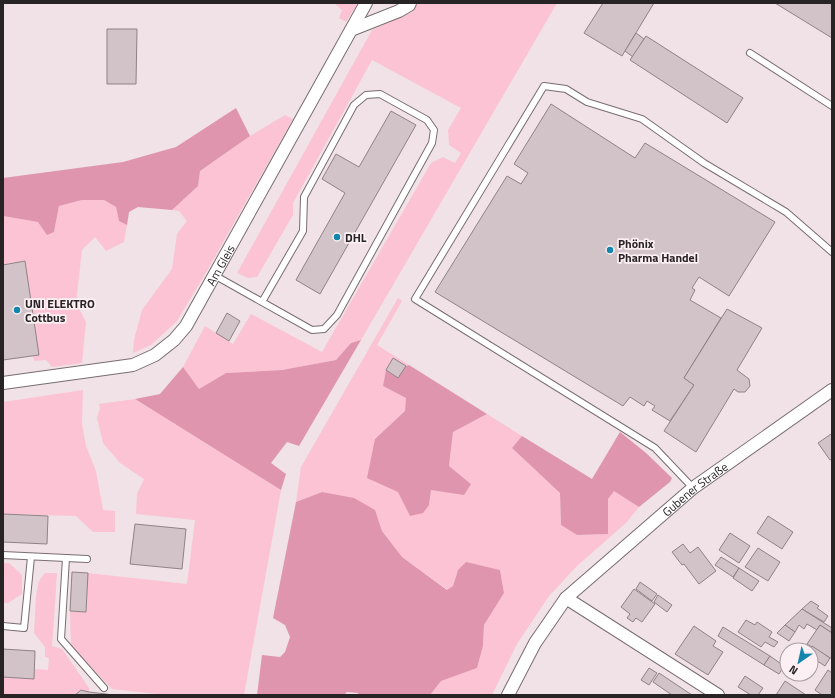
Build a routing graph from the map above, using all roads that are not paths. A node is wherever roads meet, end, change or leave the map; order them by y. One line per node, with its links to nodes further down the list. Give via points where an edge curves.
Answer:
1 (366, 3): 3 (street, Am Gleis)
2 (410, 3): 3 (street, via 399,11)
3 (351, 30): 7 (street, Am Gleis)
4 (750, 53): 5 (lane)
5 (832, 106)
6 (832, 252): 11 (lane, via 786,212 704,163 642,119 587,102 566,89 544,86 415,299 655,448)
7 (214, 275): 8 (lane); 9 (street, Am Gleis, via 186,326 174,340 155,355 133,365)
8 (262, 302): 8 (lane, via 312,330 324,329 336,315 432,143 434,130 427,120 380,94 366,95 354,105 304,197 303,231)
9 (3, 384)
10 (832, 390): 11 (street, Gubener Straße)
11 (693, 488): 16 (street, Gubener Straße)
12 (3, 555): 13 (lane)
13 (31, 557): 14 (lane); 17 (lane, via 24,628)
14 (66, 558): 15 (lane); 18 (lane, via 61,639)
15 (87, 559)
16 (566, 598): 19 (street, Gubener Straße, via 535,643); 20 (street)
17 (3, 626)
18 (104, 688)
19 (508, 695)
20 (718, 695)

